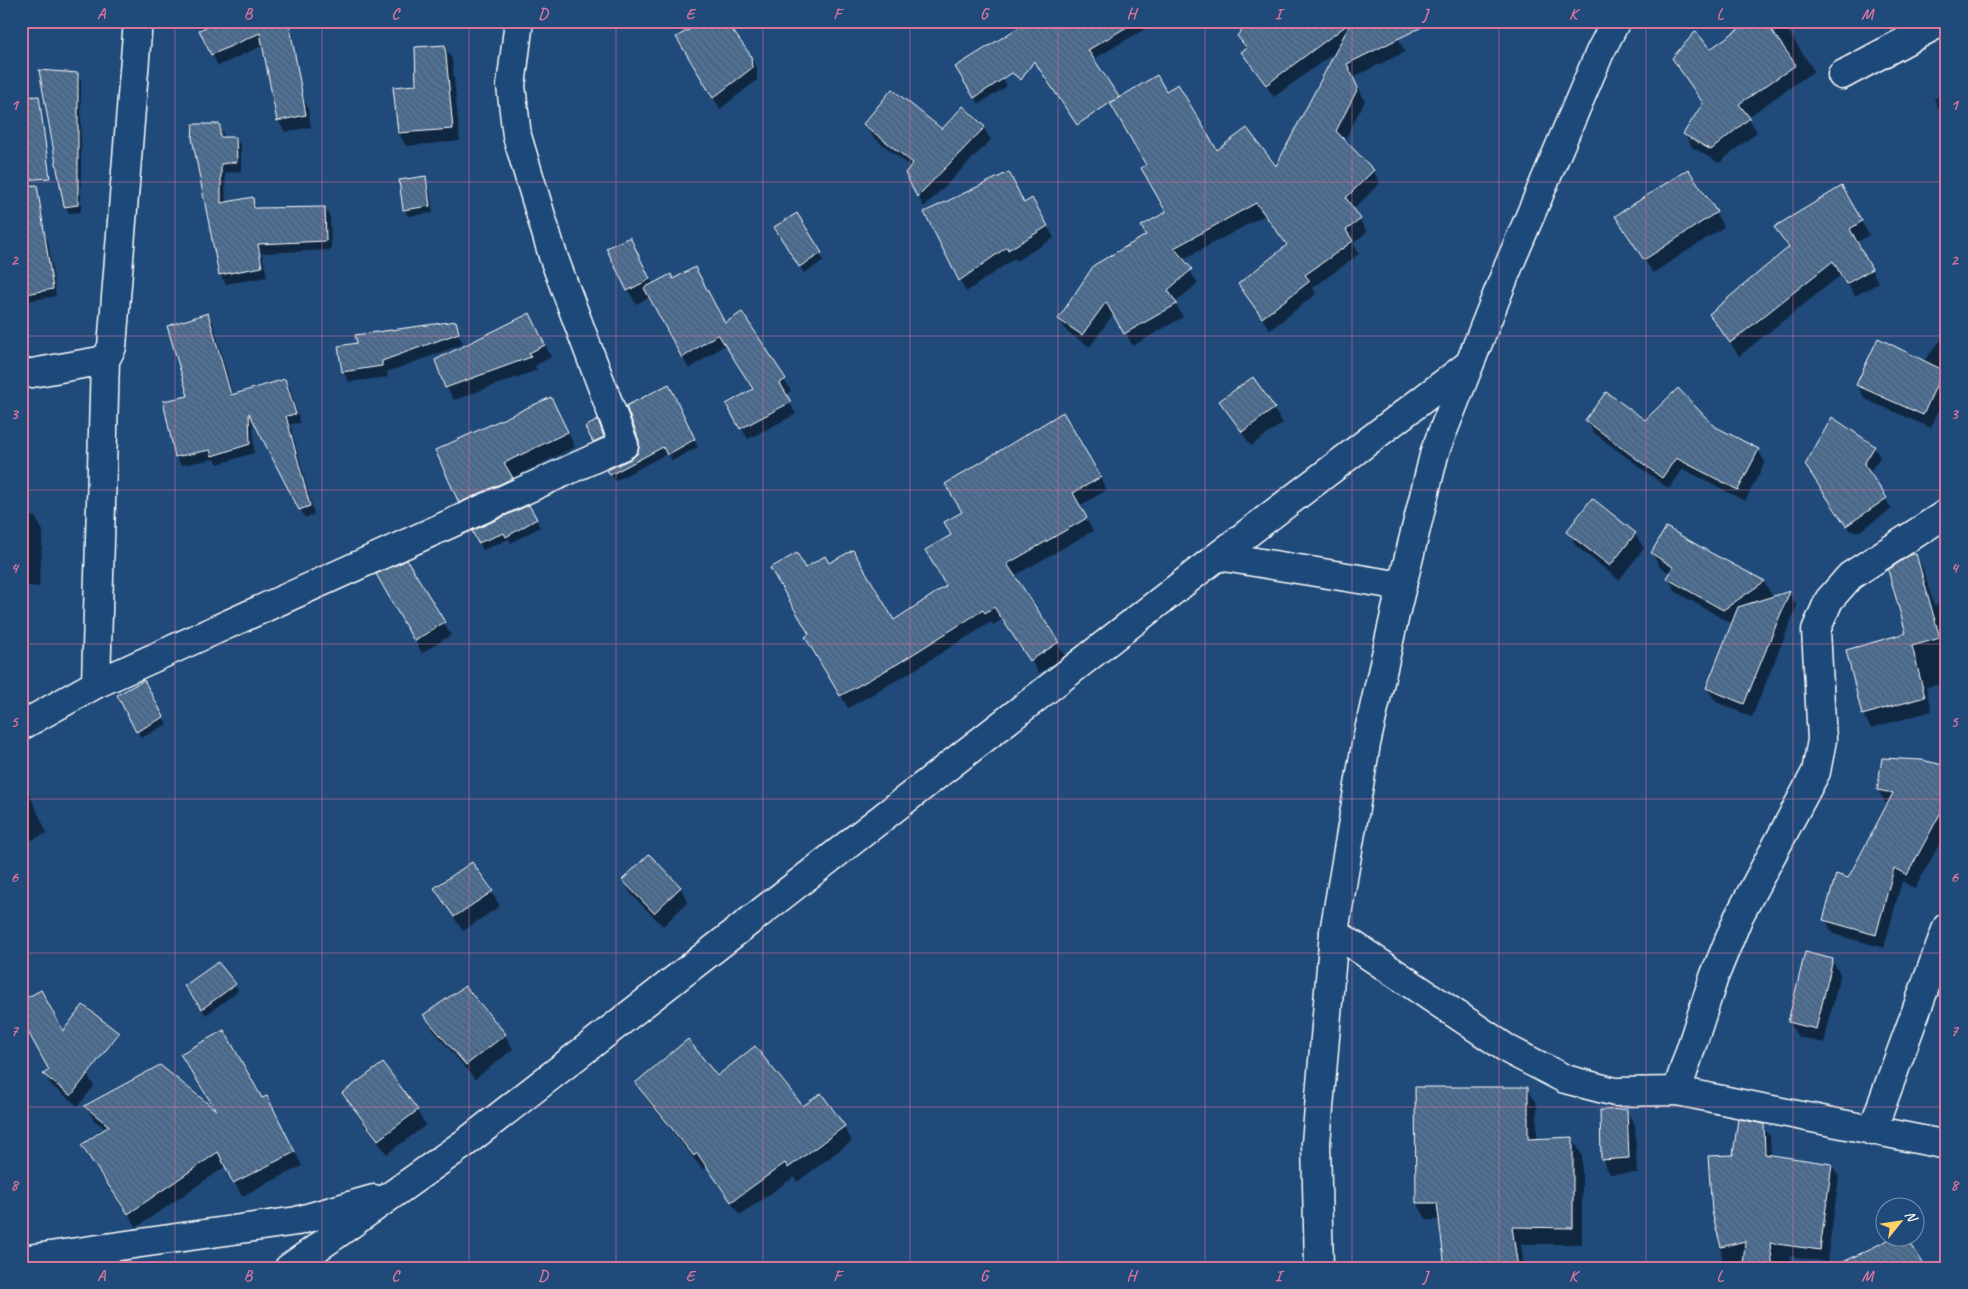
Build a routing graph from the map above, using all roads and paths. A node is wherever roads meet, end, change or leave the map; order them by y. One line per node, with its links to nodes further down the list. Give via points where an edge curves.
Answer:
1 (138, 21): 6 (main road, via 112,347)
2 (519, 21): 12 (main road, via 511,86 517,136 552,256 624,445)
3 (1616, 21): 7 (main road, via 1596,61)
4 (1942, 21): 5 (main road)
5 (1842, 75)
6 (105, 360): 8 (main road); 12 (main road)
7 (1469, 364): 10 (main road); 11 (main road, via 1435,451)
8 (21, 375)
9 (1947, 512): 16 (main road, via 1850,576 1829,600 1816,630 1822,740 1816,772 1739,916 1714,977)
10 (1218, 556): 11 (main road); 19 (main road, via 480,1131)
11 (1402, 586): 15 (main road, via 1366,744)
12 (96, 684): 13 (main road)
13 (21, 726)
14 (1947, 927): 17 (main road)
15 (1334, 932): 16 (main road, via 1509,1050 1565,1079 1615,1092); 22 (main road, via 1316,1144)
16 (1677, 1091): 17 (main road)
17 (1872, 1131): 18 (main road)
18 (1947, 1145)
19 (395, 1193): 20 (main road, via 297,1222); 21 (main road)
20 (21, 1260)
21 (289, 1268)
22 (1318, 1268)

